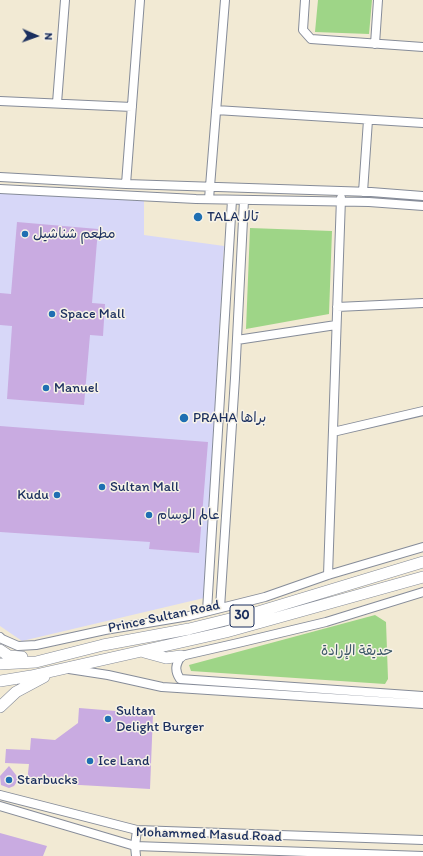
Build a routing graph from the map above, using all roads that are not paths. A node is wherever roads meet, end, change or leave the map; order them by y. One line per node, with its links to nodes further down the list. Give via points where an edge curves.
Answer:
1 (66, 0): 9 (street)
2 (140, 0): 10 (street)
3 (225, 0): 11 (street)
4 (305, 0): 6 (street, via 302,30 311,39)
5 (378, 0): 6 (street)
6 (375, 44): 7 (street)
7 (423, 47)
8 (0, 101): 9 (street)
9 (57, 104): 10 (street)
10 (132, 107): 15 (street)
11 (216, 110): 12 (street); 16 (street)
12 (368, 120): 13 (street); 19 (street)
13 (423, 123)
14 (0, 176): 15 (street)
15 (126, 184): 16 (street)
16 (209, 187): 18 (street); 21 (street)
17 (0, 189): 21 (street)
18 (341, 191): 19 (street); 24 (street)
19 (363, 192): 20 (street)
20 (423, 196)
21 (209, 199): 22 (street)
22 (232, 200): 23 (street); 40 (street)
23 (244, 200): 24 (street); 29 (street)
24 (340, 202): 25 (street); 27 (street)
25 (423, 206)
26 (423, 304): 27 (street)
27 (337, 307): 28 (street)
28 (336, 325): 29 (street); 31 (street)
29 (237, 340): 39 (street)
30 (423, 411): 31 (street)
31 (332, 432): 34 (street)
32 (423, 547): 34 (street)
33 (423, 562): 36 (main road, Prince Sultan Road / 30)
34 (328, 575): 39 (street, via 265,597)
35 (423, 577): 38 (main road, Prince Sultan Road / 30)
36 (353, 583): 38 (main road); 44 (main road, Prince Sultan Road / 30, via 258,612)
37 (423, 592): 45 (street, via 326,622)
38 (358, 596): 43 (main road, Prince Sultan Road / 30, via 240,629)
39 (220, 608): 40 (street)
40 (207, 611): 41 (street, via 36,645 18,646)
41 (0, 637)
42 (0, 650): 44 (main road, via 9,656)
43 (142, 652): 45 (main road, via 166,658); 47 (main road, Prince Sultan Road / 30)
44 (58, 656): 46 (main road, Prince Sultan Road / 30, via 36,662)
45 (181, 656): 49 (street, via 176,664 176,674 180,679)
46 (0, 664)
47 (64, 669): 48 (main road, Prince Sultan Road / 30); 50 (street, via 108,675 162,687); 51 (main road, via 16,692)
48 (0, 680)
49 (423, 696)
50 (423, 704)
51 (0, 707)
52 (0, 795): 54 (street, Mohammed Masud Road)
53 (0, 806): 57 (street, Mohammed Masud Road)
54 (137, 830): 55 (street, Mohammed Masud Road); 57 (street)
55 (406, 840): 56 (street, Mohammed Masud Road); 58 (street)
56 (421, 840): 60 (street)
57 (135, 846): 58 (street, Mohammed Masud Road); 59 (street)
58 (406, 855): 60 (street, Mohammed Masud Road)
59 (136, 856)
60 (420, 856)

